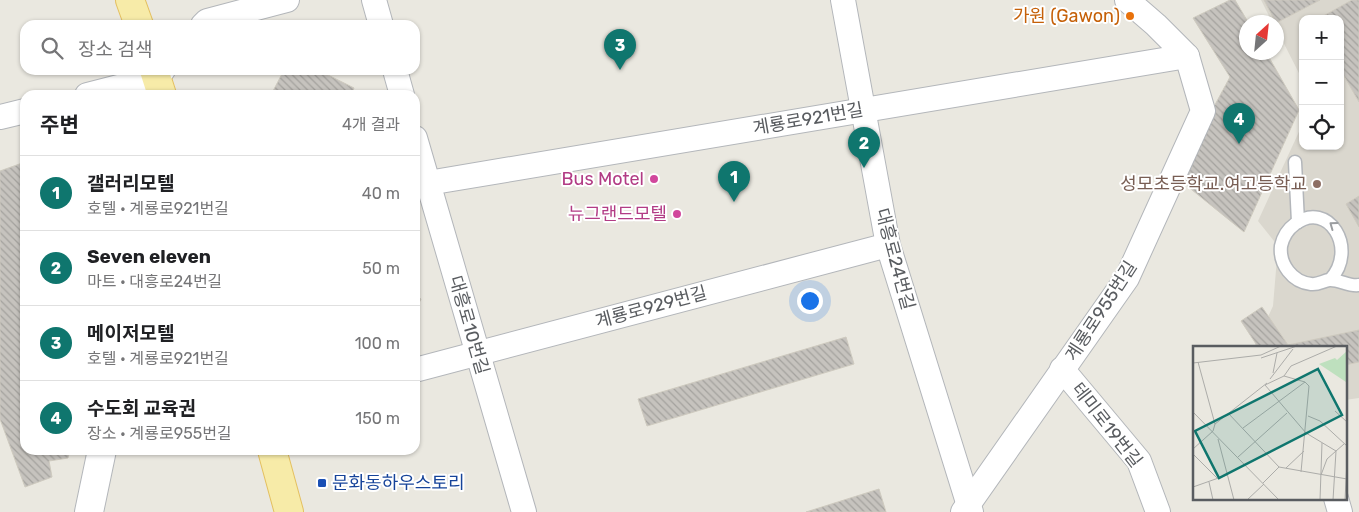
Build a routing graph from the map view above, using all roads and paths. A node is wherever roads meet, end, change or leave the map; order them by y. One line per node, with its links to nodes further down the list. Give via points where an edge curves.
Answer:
1 (130, 0): 7 (main road)
2 (287, 0): 6 (street)
3 (374, 0): 8 (street)
4 (843, 0): 14 (street, 대흥로24번길)
5 (1127, 0): 9 (street, 계룡로955번길)
6 (207, 15)
7 (137, 20)
8 (380, 20)
9 (1187, 56): 14 (street, 계룡로921번길); 26 (street, 계룡로955번길, via 1203,112 1127,278)
10 (396, 75): 13 (street)
11 (159, 78): 12 (street)
12 (108, 90)
13 (400, 90)
14 (862, 109): 19 (street, 계룡로921번길); 21 (street, 대흥로24번길)
15 (20, 112): 16 (street)
16 (0, 117)
17 (420, 155): 19 (street, 대흥로10번길)
18 (1295, 162): 20 (lane)
19 (428, 183): 24 (street, 대흥로10번길)
20 (1298, 222): 22 (lane, one-way to 20, via 1344,267 1347,258 1345,239 1325,220 1316,218); 22 (lane, via 1290,228 1281,244 1283,263 1294,278 1303,282 1312,284)
21 (888, 245): 24 (street, 계룡로929번길); 29 (street, 대흥로24번길)
22 (1330, 280): 23 (lane)
23 (1359, 285)
24 (477, 353): 25 (street, 계룡로929번길); 32 (street, 대흥로10번길)
25 (420, 369)
26 (1062, 369): 29 (street, 계룡로955번길); 33 (street, 테미로19번길, via 1139,461)
27 (101, 455): 30 (street)
28 (273, 455): 31 (main road)
29 (967, 510)
30 (89, 512)
31 (289, 512)
32 (524, 512)
33 (1158, 512)

